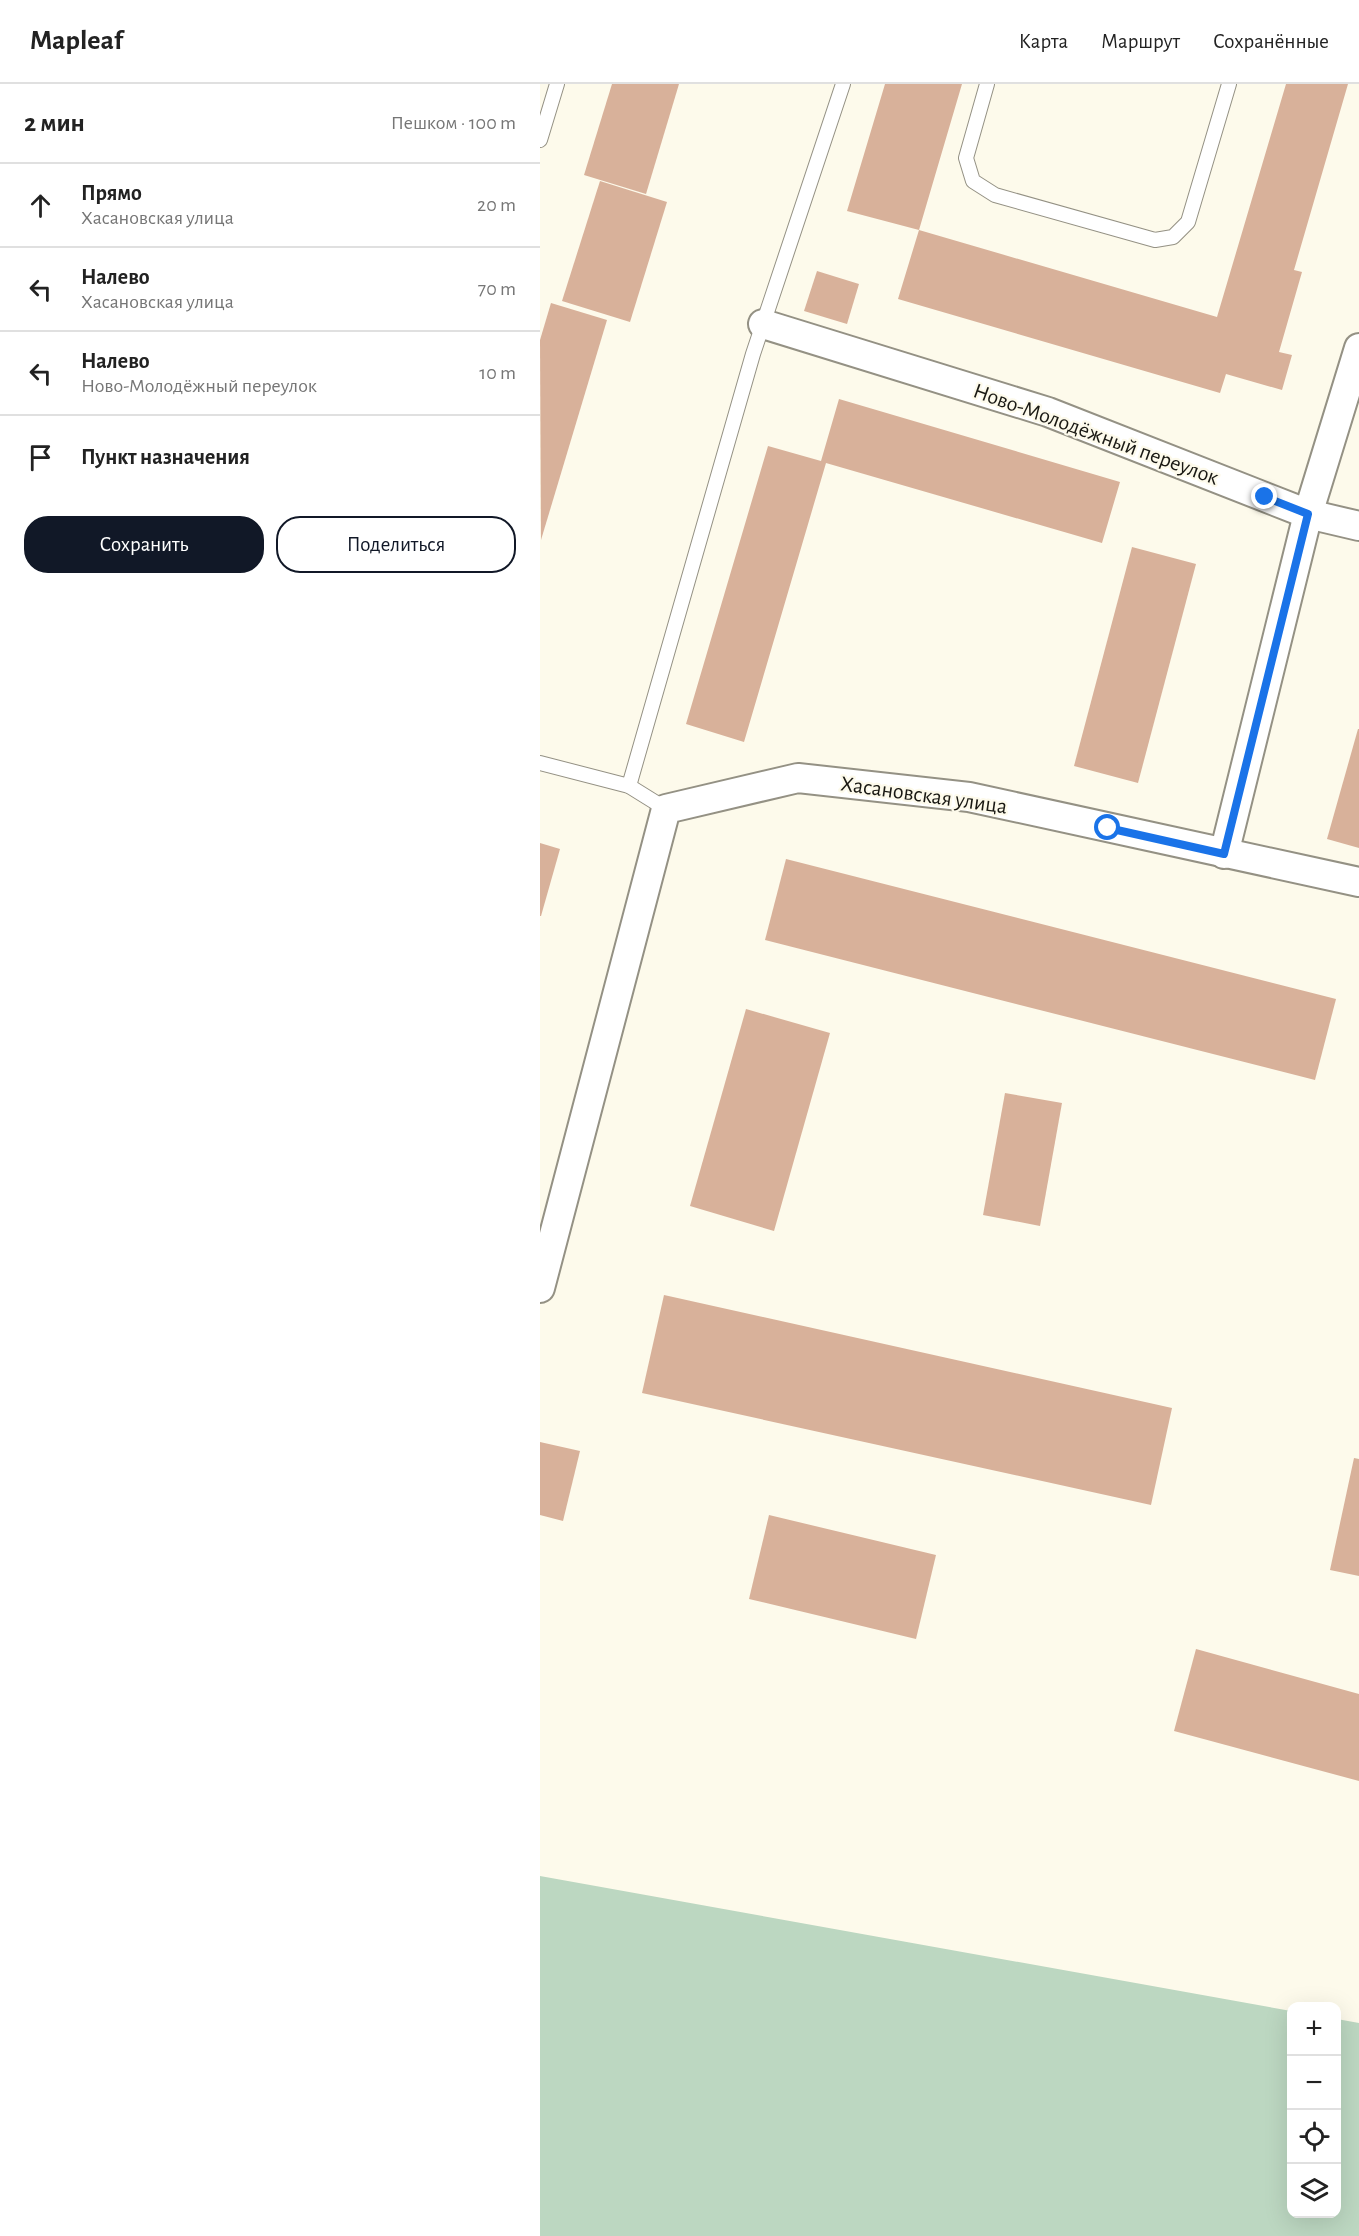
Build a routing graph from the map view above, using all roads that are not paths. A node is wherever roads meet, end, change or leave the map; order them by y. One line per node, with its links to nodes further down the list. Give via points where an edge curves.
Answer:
1 (557, 84): 5 (lane)
2 (843, 84): 6 (lane)
3 (987, 84): 4 (lane, via 966,158 973,181 995,195 1155,240 1173,237 1188,222)
4 (1229, 84)
5 (540, 140)
6 (763, 324): 8 (street, Ново-Молодёжный переулок, via 1048,412); 11 (lane)
7 (1359, 348): 8 (street)
8 (1308, 514): 9 (street, Ново-Молодёжный переулок); 13 (street)
9 (1359, 526)
10 (540, 763): 11 (lane)
11 (629, 786): 12 (lane)
12 (666, 809): 13 (street, Хасановская улица, via 798,778 969,797); 15 (street)
13 (1224, 854): 14 (street, Хасановская улица)
14 (1359, 882)
15 (540, 1288)

